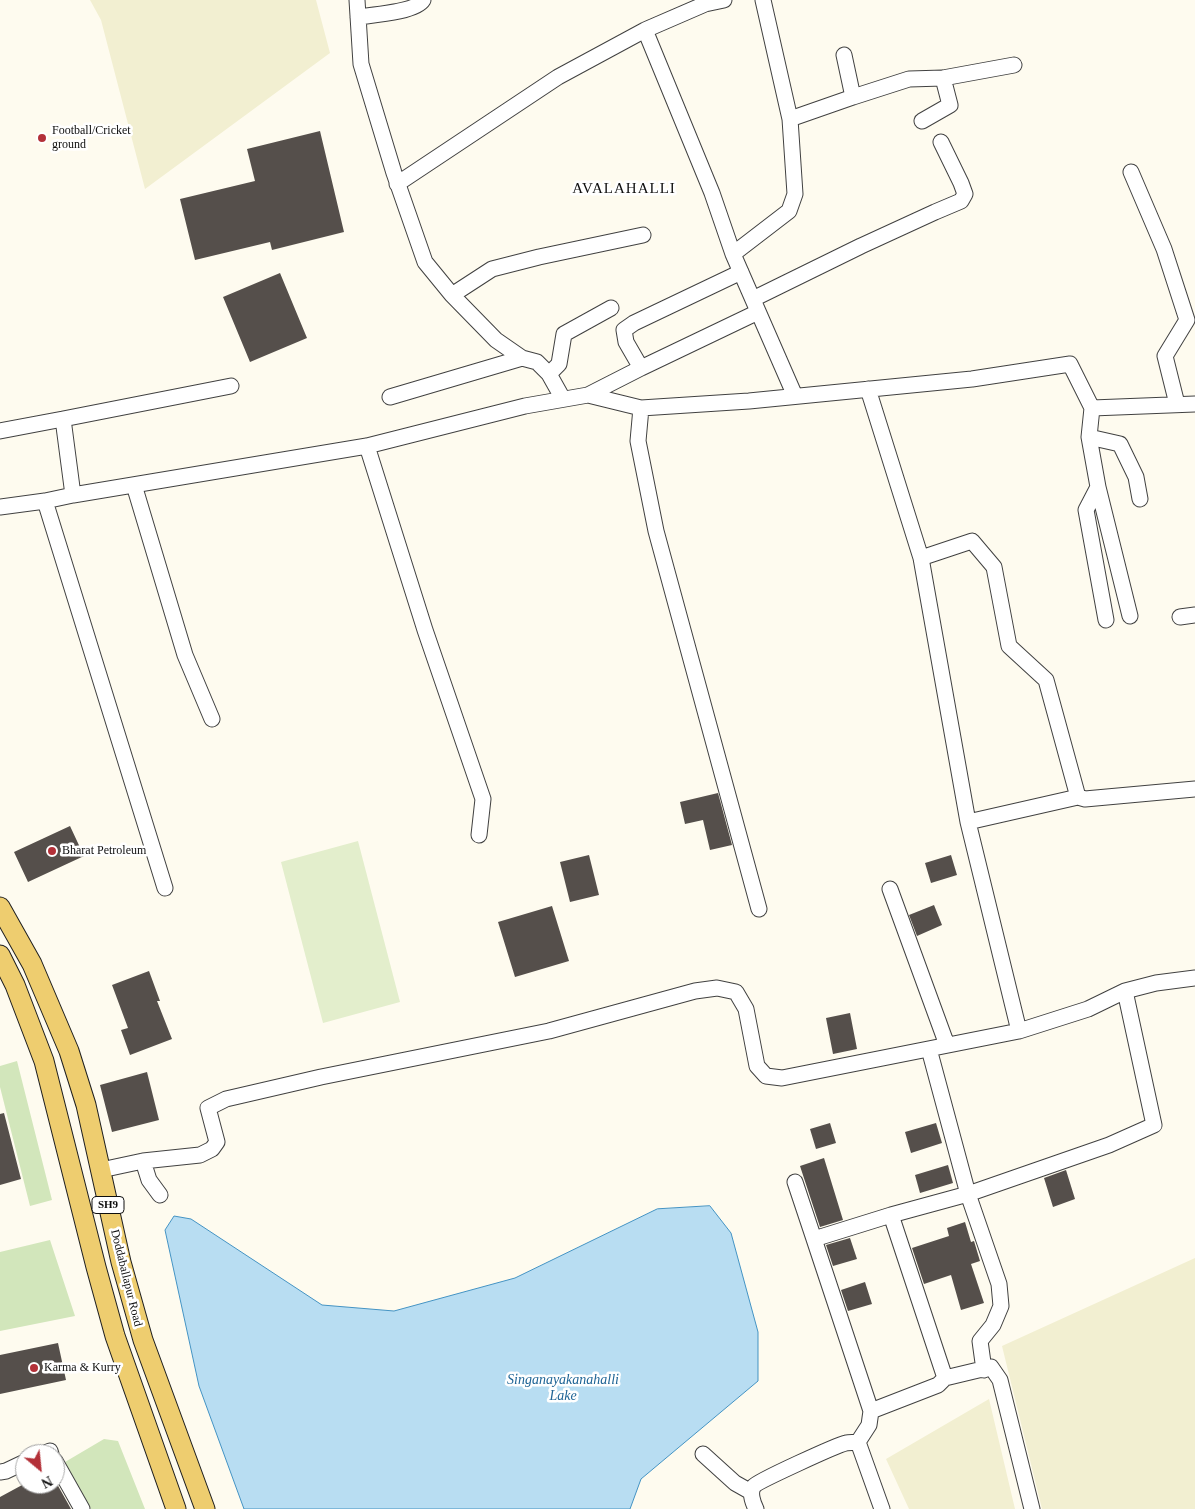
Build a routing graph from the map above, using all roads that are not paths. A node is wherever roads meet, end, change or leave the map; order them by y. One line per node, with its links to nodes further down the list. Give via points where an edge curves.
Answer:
1 (357, 0): 6 (street)
2 (423, 0): 6 (street, via 409,9)
3 (724, 0): 5 (street)
4 (763, 0): 12 (street)
5 (704, 2): 7 (street)
6 (358, 18): 16 (street, via 362,64)
7 (645, 30): 16 (street, via 558,77); 18 (street, via 712,193)
8 (844, 55): 11 (street)
9 (1014, 65): 10 (street)
10 (943, 78): 11 (street, via 909,79); 13 (street, via 950,105)
11 (853, 97): 12 (street)
12 (790, 119): 18 (street, via 795,194 789,211)
13 (922, 121)
14 (941, 142): 21 (street, via 965,194 961,201 870,242)
15 (1131, 172): 32 (street, via 1164,249 1187,320 1164,356)
16 (397, 184): 20 (street, via 425,262)
17 (643, 235): 20 (street, via 492,269)
18 (733, 254): 19 (street)
19 (741, 272): 21 (street); 24 (street, via 624,330 626,342)
20 (452, 295): 23 (street, via 496,340)
21 (756, 305): 24 (street); 29 (street)
22 (611, 308): 25 (street, via 564,334 559,364)
23 (522, 358): 25 (street, via 537,362); 30 (street)
24 (641, 368): 28 (street)
25 (549, 374): 31 (street)
26 (232, 386): 36 (street)
27 (868, 389): 29 (street); 35 (street, via 972,379 1070,364); 46 (street)
28 (588, 395): 31 (street); 34 (street)
29 (795, 396): 34 (street)
30 (390, 397)
31 (563, 399): 39 (street)
32 (1177, 404): 33 (street); 35 (street)
33 (1195, 404)
34 (641, 408): 57 (street, via 638,441 656,530)
35 (1092, 408): 38 (street)
36 (63, 419): 37 (street); 42 (street)
37 (0, 431)
38 (1089, 437): 41 (street); 43 (street, via 1120,444 1136,477)
39 (367, 446): 40 (street); 53 (street, via 483,799)
40 (134, 484): 42 (street); 49 (street, via 185,655)
41 (1098, 487): 47 (street); 48 (street, via 1086,510)
42 (73, 495): 44 (street)
43 (1140, 499)
44 (45, 501): 45 (street); 54 (street)
45 (0, 507)
46 (921, 558): 51 (street, via 972,540 994,567 1009,646 1046,680); 52 (street)
47 (1130, 616)
48 (1106, 620)
49 (212, 719)
50 (1195, 789): 51 (street)
51 (1078, 797): 52 (street)
52 (968, 822): 61 (street)
53 (479, 835)
54 (165, 888)
55 (890, 889): 62 (street)
56 (0, 907): 65 (main road, Doddaballapur Road / SH9, via 32,964 69,1051)
57 (759, 909)
58 (0, 955): 81 (main road, Doddaballapur Road / SH9, via 44,1061 115,1336)
59 (1195, 978): 60 (street)
60 (1125, 991): 61 (street, via 1088,1009); 67 (street, via 1154,1125 1109,1145)
61 (1019, 1031): 62 (street)
62 (947, 1045): 63 (street)
63 (929, 1049): 64 (street, via 782,1078 766,1076 757,1066 746,1009 736,992 717,988 695,991 549,1031 226,1099 208,1108 217,1142 212,1149 200,1155); 67 (street)
64 (143, 1161): 65 (street); 68 (street, via 149,1180)
65 (101, 1170): 82 (main road, Doddaballapur Road / SH9, via 121,1262 143,1340)
66 (795, 1182): 70 (street)
67 (968, 1194): 69 (street); 71 (street, via 998,1284 1001,1306 993,1325 980,1341)
68 (160, 1195)
69 (891, 1215): 70 (street); 72 (street)
70 (814, 1239): 73 (street)
71 (984, 1370): 72 (street); 85 (street, via 991,1367 1000,1380)
72 (945, 1378): 73 (street, via 938,1385)
73 (871, 1411): 74 (street, via 869,1425)
74 (858, 1442): 79 (street, via 845,1443 776,1474 754,1486); 84 (street)
75 (703, 1454): 79 (street, via 736,1483)
76 (15, 1467): 77 (street)
77 (0, 1472)
78 (65, 1479): 80 (street)
79 (752, 1492): 83 (street)
80 (82, 1509)
81 (176, 1509)
82 (204, 1509)
83 (756, 1509)
84 (882, 1509)
85 (1032, 1509)

